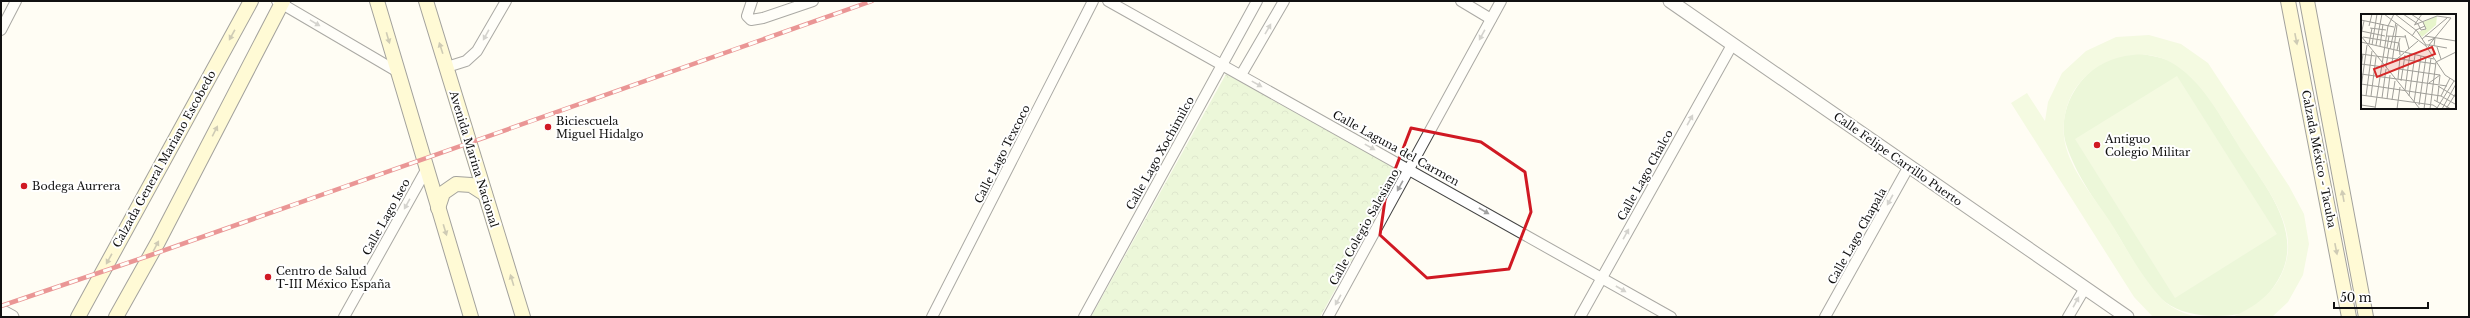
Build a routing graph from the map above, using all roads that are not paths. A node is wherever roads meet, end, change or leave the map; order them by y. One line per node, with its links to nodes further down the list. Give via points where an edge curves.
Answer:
1 (16, 1): 19 (street)
2 (251, 1): 35 (main road, Calzada General Mariano Escobedo, one-way to 35)
3 (377, 1): 23 (main road, one-way to 23)
4 (426, 1): 22 (main road, Avenida Marina Nacional, one-way to 4)
5 (506, 1): 22 (street, one-way to 22, via 477,51 466,60)
6 (752, 1): 7 (street, via 747,16 751,20)
7 (813, 1)
8 (1093, 1): 40 (street, Calle Lago Texcoco)
9 (1108, 1): 21 (street, Calle Laguna del Carmen)
10 (1257, 1): 21 (street, Calle Lago Xochimilco)
11 (1284, 1): 24 (street, one-way to 11)
12 (1461, 1): 18 (street)
13 (1501, 1): 18 (street, Calle Colegio Salesiano)
14 (1670, 1): 20 (street, Calle Felipe Carrillo Puerto)
15 (2288, 1): 48 (main road, Calzada México - Tacuba, one-way to 48)
16 (2307, 1): 49 (main road, Calzada México - Tacuba, one-way to 16)
17 (280, 2): 23 (street, one-way to 23); 36 (main road, one-way to 17, via 158,242)
18 (1491, 19): 27 (street, Calle Colegio Salesiano, one-way to 27)
19 (1, 30)
20 (1732, 45): 26 (street, Calle Felipe Carrillo Puerto); 31 (street, Calle Lago Chalco, one-way to 20)
21 (1223, 65): 24 (street, Calle Laguna del Carmen); 41 (street, Calle Lago Xochimilco)
22 (447, 66): 25 (main road, Avenida Marina Nacional)
23 (398, 72): 28 (main road)
24 (1241, 75): 27 (street, Calle Laguna del Carmen, one-way to 27)
25 (475, 163): 28 (main road, via 466,175 455,183 443,183); 29 (main road, Avenida Marina Nacional)
26 (1909, 166): 32 (street, Calle Felipe Carrillo Puerto); 45 (street, Calle Lago Chapala, one-way to 45)
27 (1410, 169): 31 (street, Calle Laguna del Carmen, one-way to 31); 42 (street, Calle Colegio Salesiano, one-way to 42)
28 (427, 174): 30 (main road); 37 (street, Calle Lago Iseo, one-way to 37)
29 (485, 194): 30 (main road, via 471,185 456,184 443,193); 39 (main road, Avenida Marina Nacional, one-way to 29)
30 (438, 208): 38 (main road, one-way to 38)
31 (1602, 278): 43 (street, Calle Lago Chalco); 44 (street, Calle Laguna del Carmen, one-way to 44)
32 (2084, 288): 46 (street, one-way to 32); 47 (street, Calle Felipe Carrillo Puerto)
33 (1, 311): 34 (street)
34 (12, 317)
35 (78, 317)
36 (116, 317)
37 (344, 317)
38 (471, 317)
39 (523, 317)
40 (932, 317)
41 (1084, 317)
42 (1328, 317)
43 (1580, 317)
44 (1671, 317)
45 (1825, 317)
46 (2068, 317)
47 (2127, 317)
48 (2349, 317)
49 (2366, 317)

